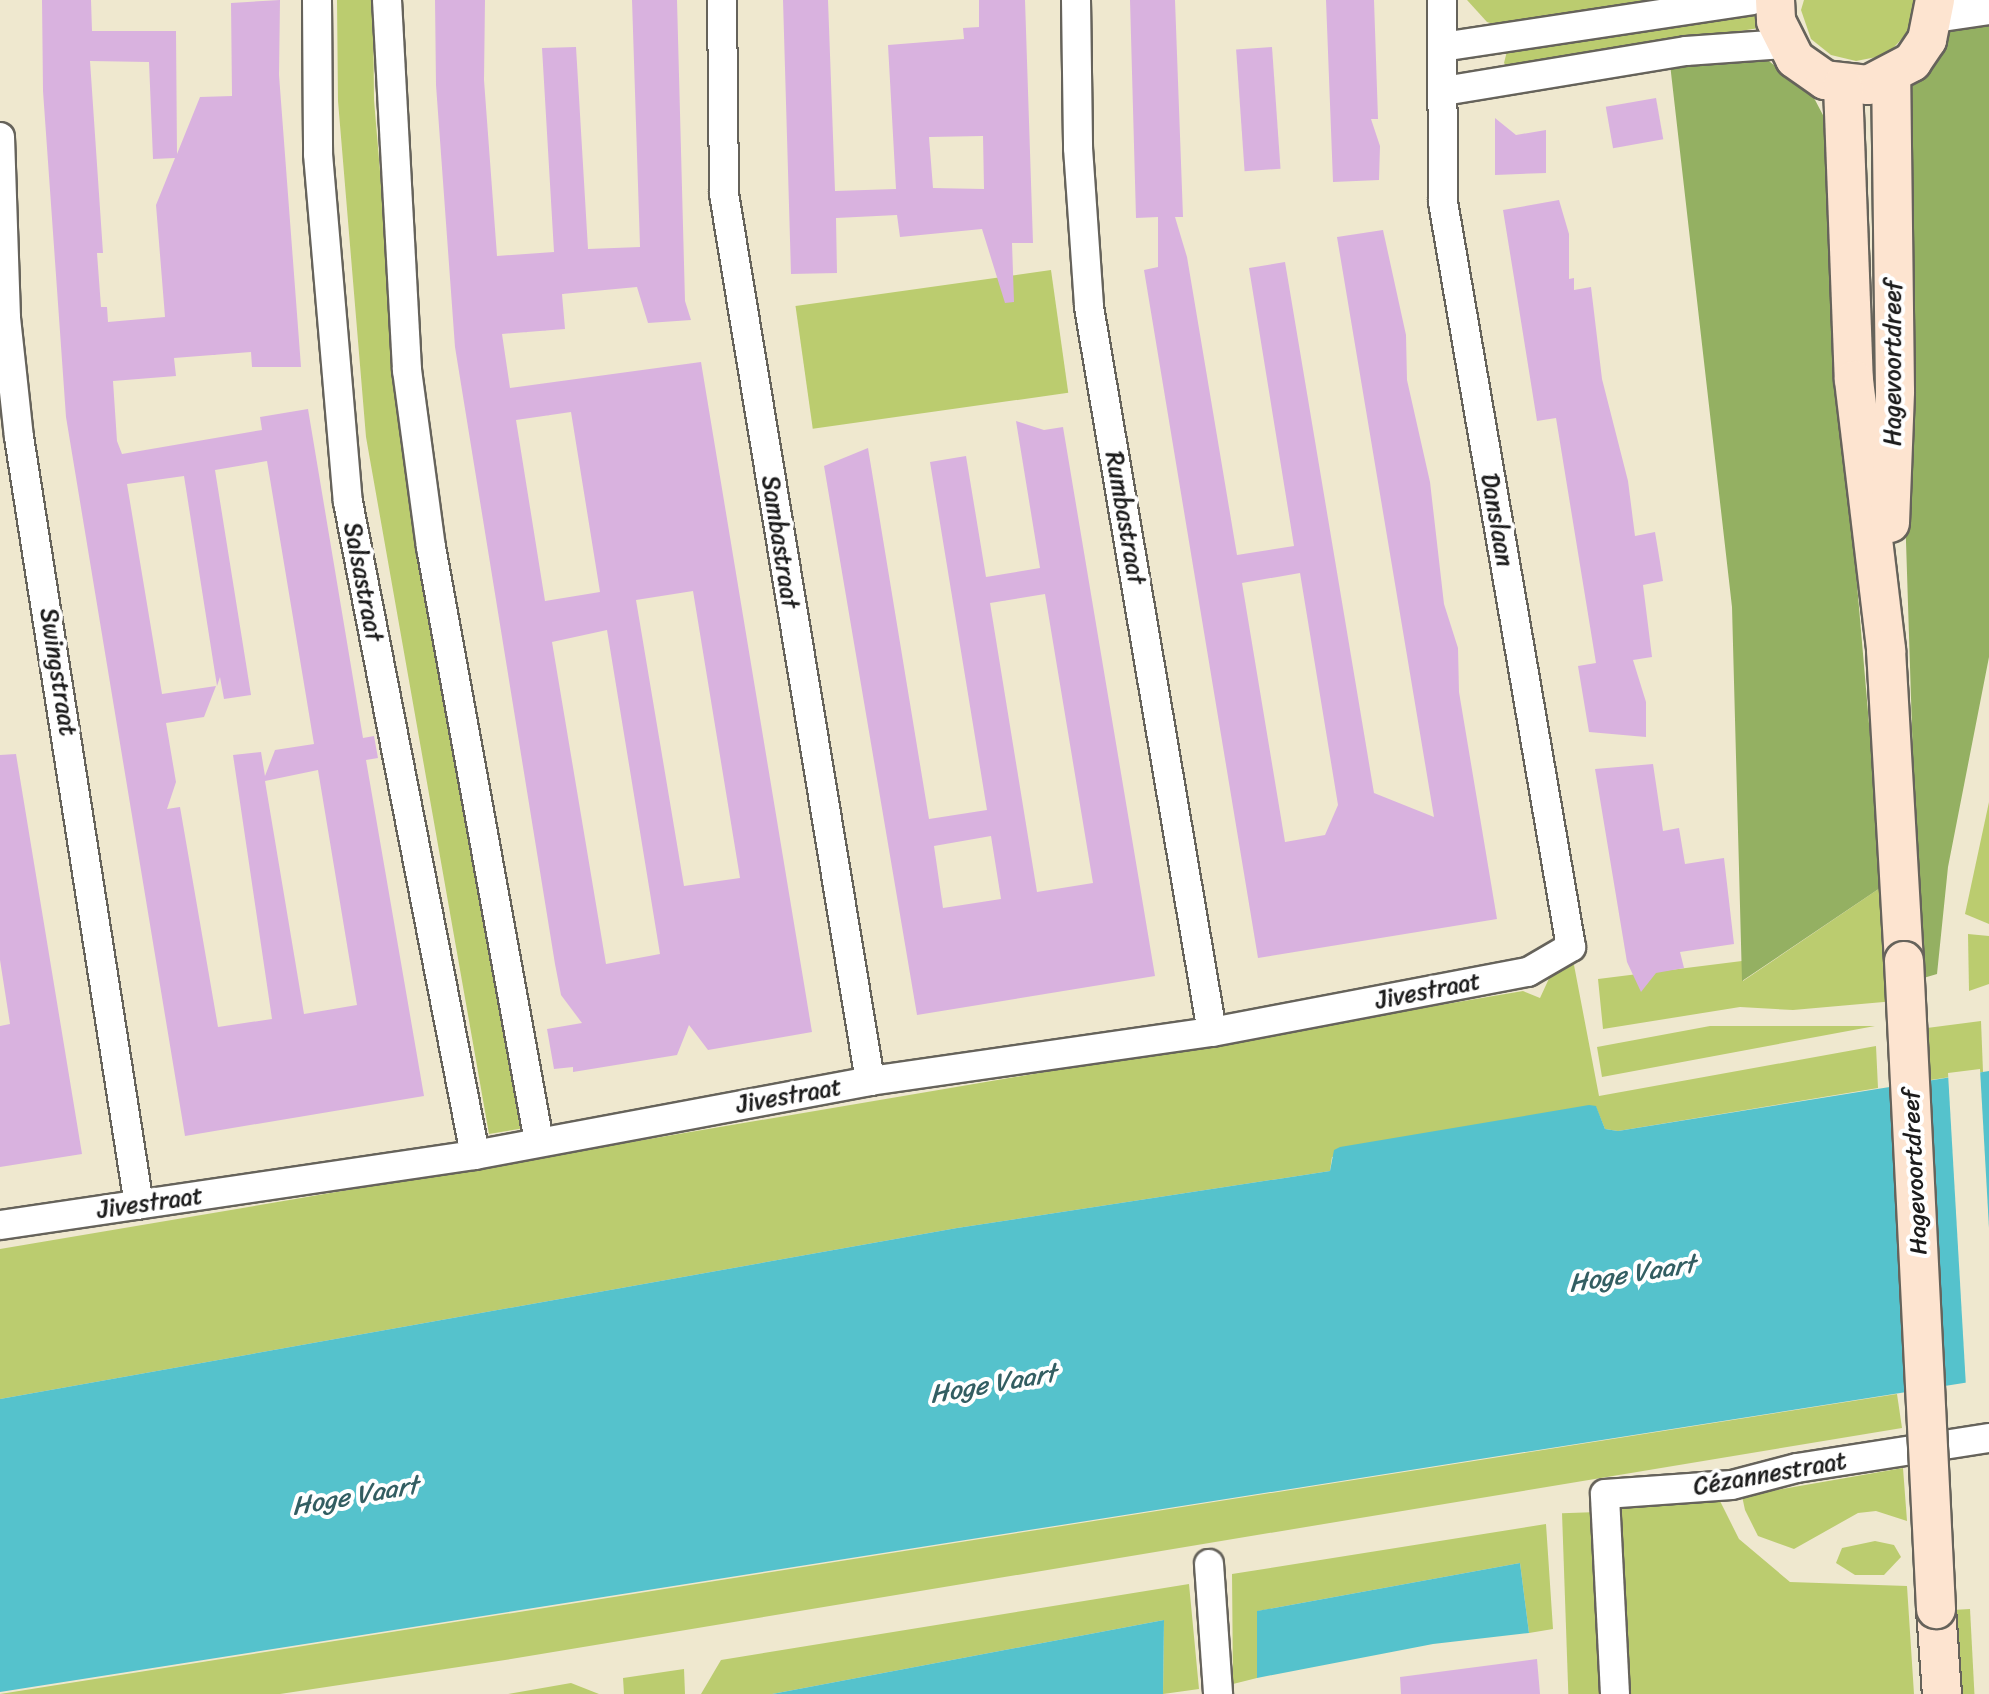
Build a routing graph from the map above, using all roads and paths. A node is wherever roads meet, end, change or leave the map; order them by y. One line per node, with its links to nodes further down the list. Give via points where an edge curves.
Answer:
1 (317, 0): 21 (street, Salsastraat, via 318,154 348,502)
2 (387, 0): 20 (street, via 407,370 431,547)
3 (722, 0): 19 (street, Sambastraat, via 724,194)
4 (1076, 0): 18 (street, Rumbastraat, via 1078,148 1089,307)
5 (1442, 0): 11 (street, Danslaan)
6 (1752, 0): 11 (street)
7 (1775, 0): 10 (main road)
8 (1989, 7): 9 (street)
9 (1935, 8): 12 (main road, via 1927,40 1912,62)
10 (1784, 44): 13 (main road, via 1809,71); 14 (street, via 1686,51)
11 (1442, 47): 14 (street, Danslaan)
12 (1891, 77): 13 (main road, via 1868,85); 16 (main road, Hagevoortdreef, via 1895,391)
13 (1843, 85): 16 (main road, Hagevoortdreef, via 1854,380)
14 (1444, 91): 17 (street, Danslaan, via 1443,202)
15 (0, 137): 22 (street, Swingstraat, via 6,318 19,437)
16 (1886, 650): 28 (main road, Hagevoortdreef, bridge)
17 (1571, 947): 18 (street, Jivestraat, via 1528,972)
18 (1212, 1032): 19 (street, Jivestraat)
19 (870, 1081): 20 (street, Jivestraat)
20 (539, 1142): 21 (street, Jivestraat)
21 (475, 1155): 22 (street, Jivestraat)
22 (139, 1205): 23 (street, Jivestraat)
23 (0, 1225)
24 (1989, 1438): 27 (street, Cézannestraat, via 1797,1468 1732,1485 1605,1494)
25 (1209, 1564): 26 (street)
26 (1218, 1694)
27 (1615, 1694)
28 (1942, 1694)

